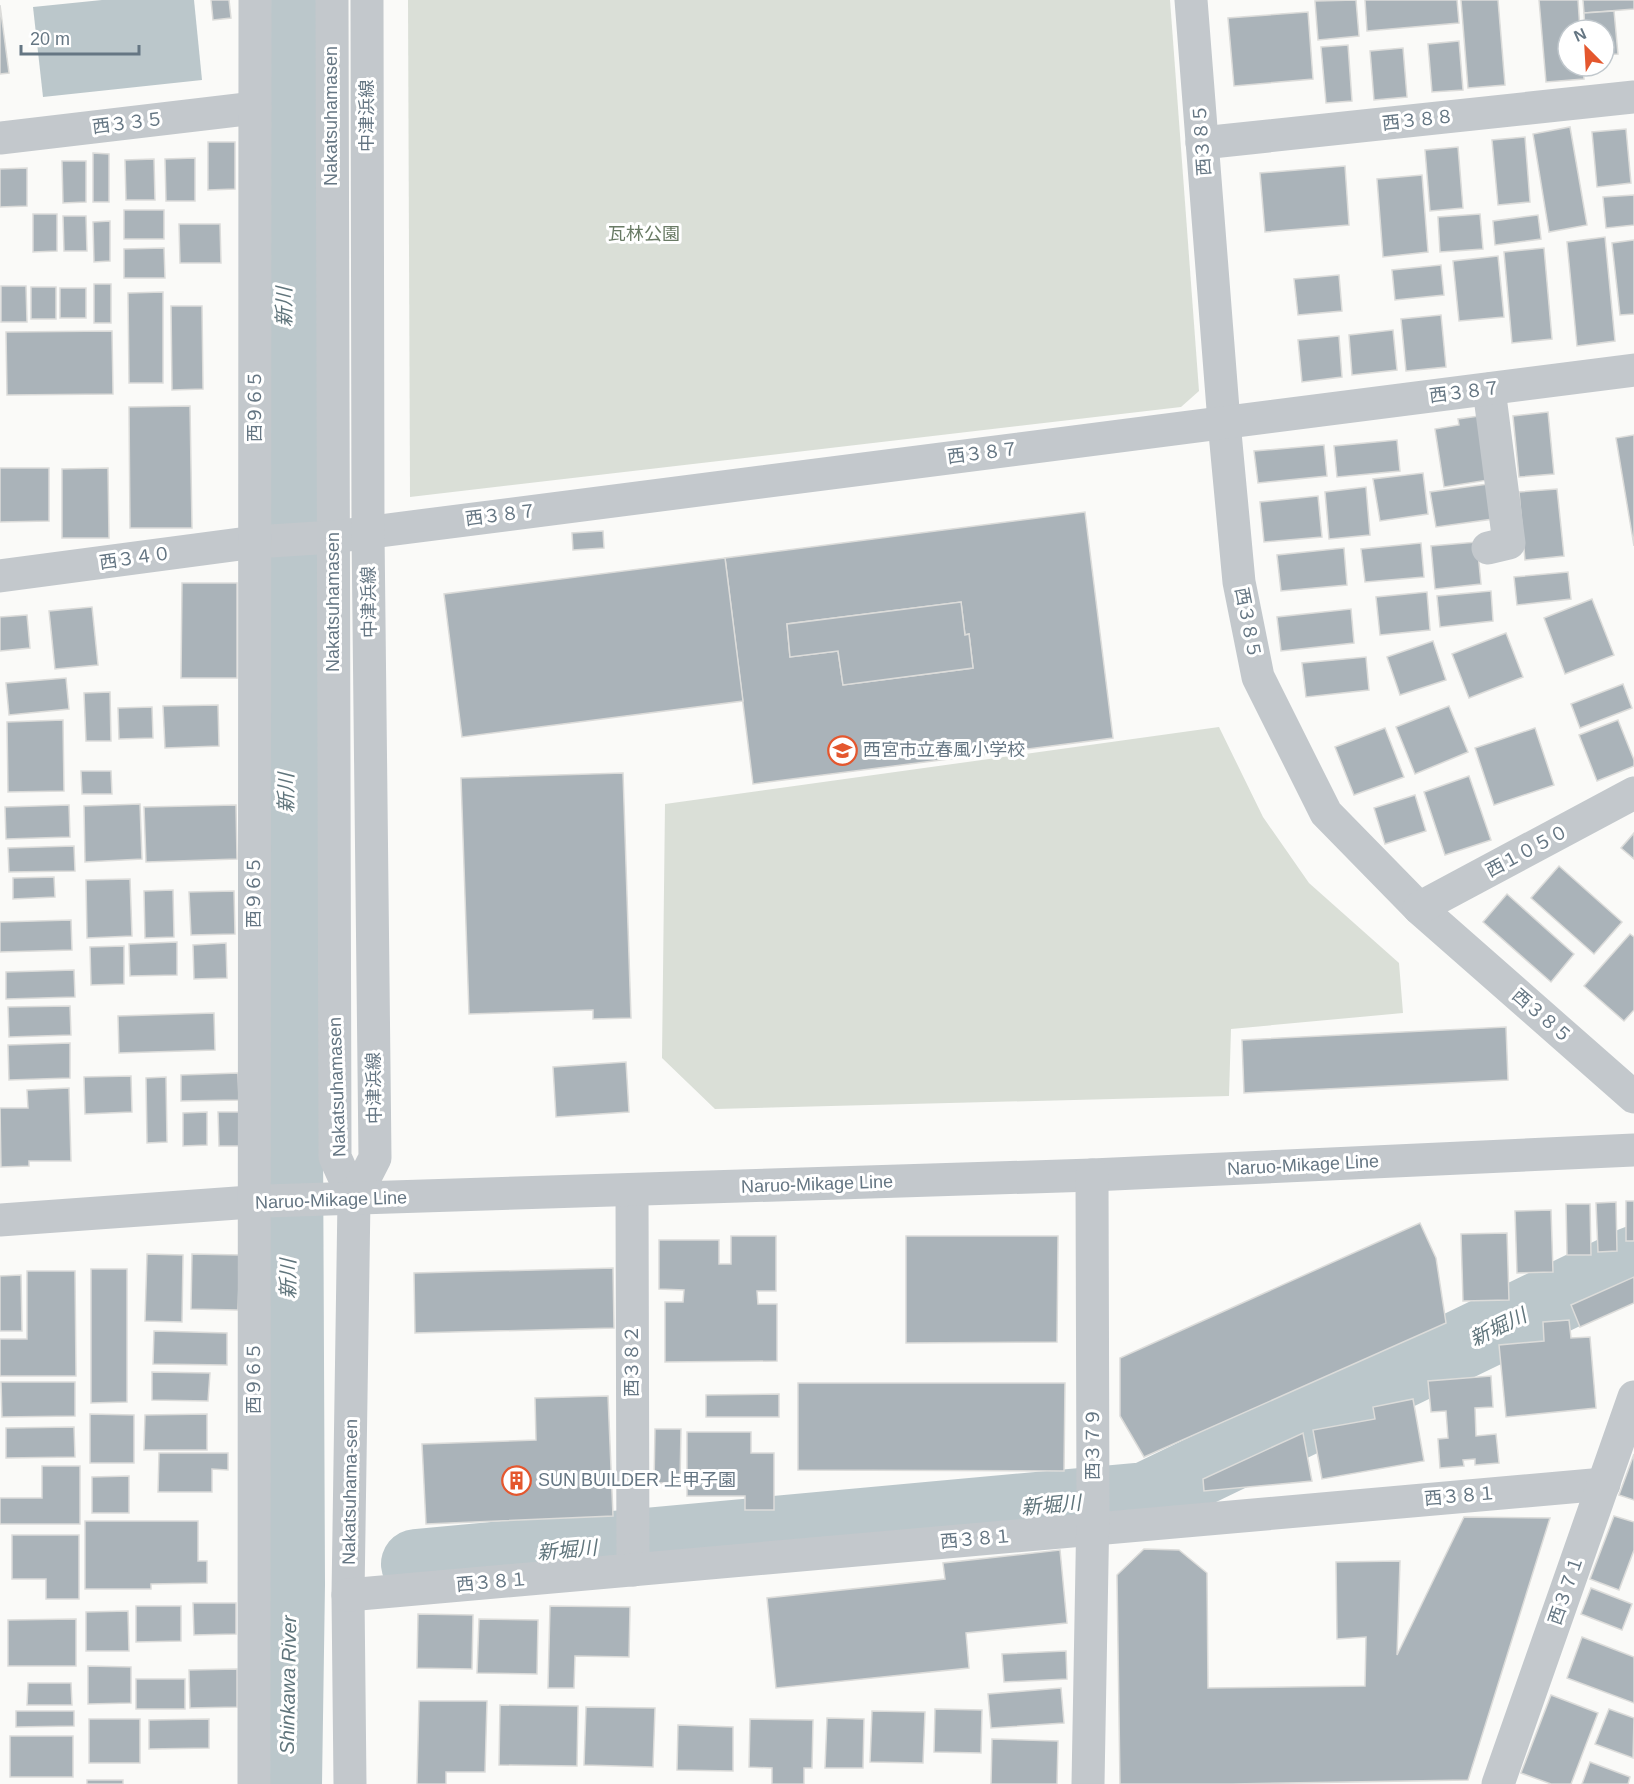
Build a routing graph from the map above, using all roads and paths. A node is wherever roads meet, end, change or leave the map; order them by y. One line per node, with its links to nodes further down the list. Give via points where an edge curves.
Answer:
1 (255, 0): 6 (street, 西９６５)
2 (332, 0): 13 (street, Nakatsuhamasen)
3 (367, 0): 12 (street, 中津浜線)
4 (1191, 0): 8 (street, 西３８５)
5 (1634, 97): 8 (street, 西３８８)
6 (255, 108): 7 (street, 西３３５); 14 (street, 西９６５)
7 (0, 138)
8 (1202, 143): 11 (street, 西３８５)
9 (1634, 370): 10 (street, 西３８７)
10 (1488, 388): 11 (street, 西３８７); 15 (street, via 1509,543)
11 (1224, 422): 12 (street, 西３８７); 18 (street, 西３８５, via 1239,582 1258,677 1326,813)
12 (368, 532): 13 (street, 西３８７); 23 (street, 中津浜線, via 375,1158)
13 (322, 538): 14 (street, 西３４０); 23 (street, Nakatsuhamasen, via 335,1157)
14 (263, 542): 16 (street, 西３４０); 24 (street, 西９６５)
15 (1488, 549)
16 (0, 576)
17 (1634, 793): 18 (street, 西１０５０)
18 (1419, 908): 19 (street, 西３８５)
19 (1634, 1097)
20 (1634, 1150): 21 (street, Naruo-Mikage Line)
21 (1092, 1175): 22 (street, Naruo-Mikage Line); 28 (street, 西３７９)
22 (632, 1190): 23 (street, Naruo-Mikage Line); 29 (street, 西３８２)
23 (354, 1199): 24 (street, Naruo-Mikage Line); 30 (street, Nakatsuhama-sen)
24 (259, 1201): 25 (street, Naruo-Mikage Line); 31 (street, 西９６５)
25 (0, 1220)
26 (1634, 1396): 27 (street, 西３７１)
27 (1604, 1484): 28 (street, 西３８１); 34 (street, 西３７１)
28 (1093, 1506): 29 (street, 西３８１); 33 (street, 西３７９)
29 (633, 1553): 30 (street, 西３８１)
30 (348, 1595): 32 (street, Nakatsuhama-sen)
31 (255, 1784)
32 (350, 1784)
33 (1088, 1784)
34 (1498, 1784)

